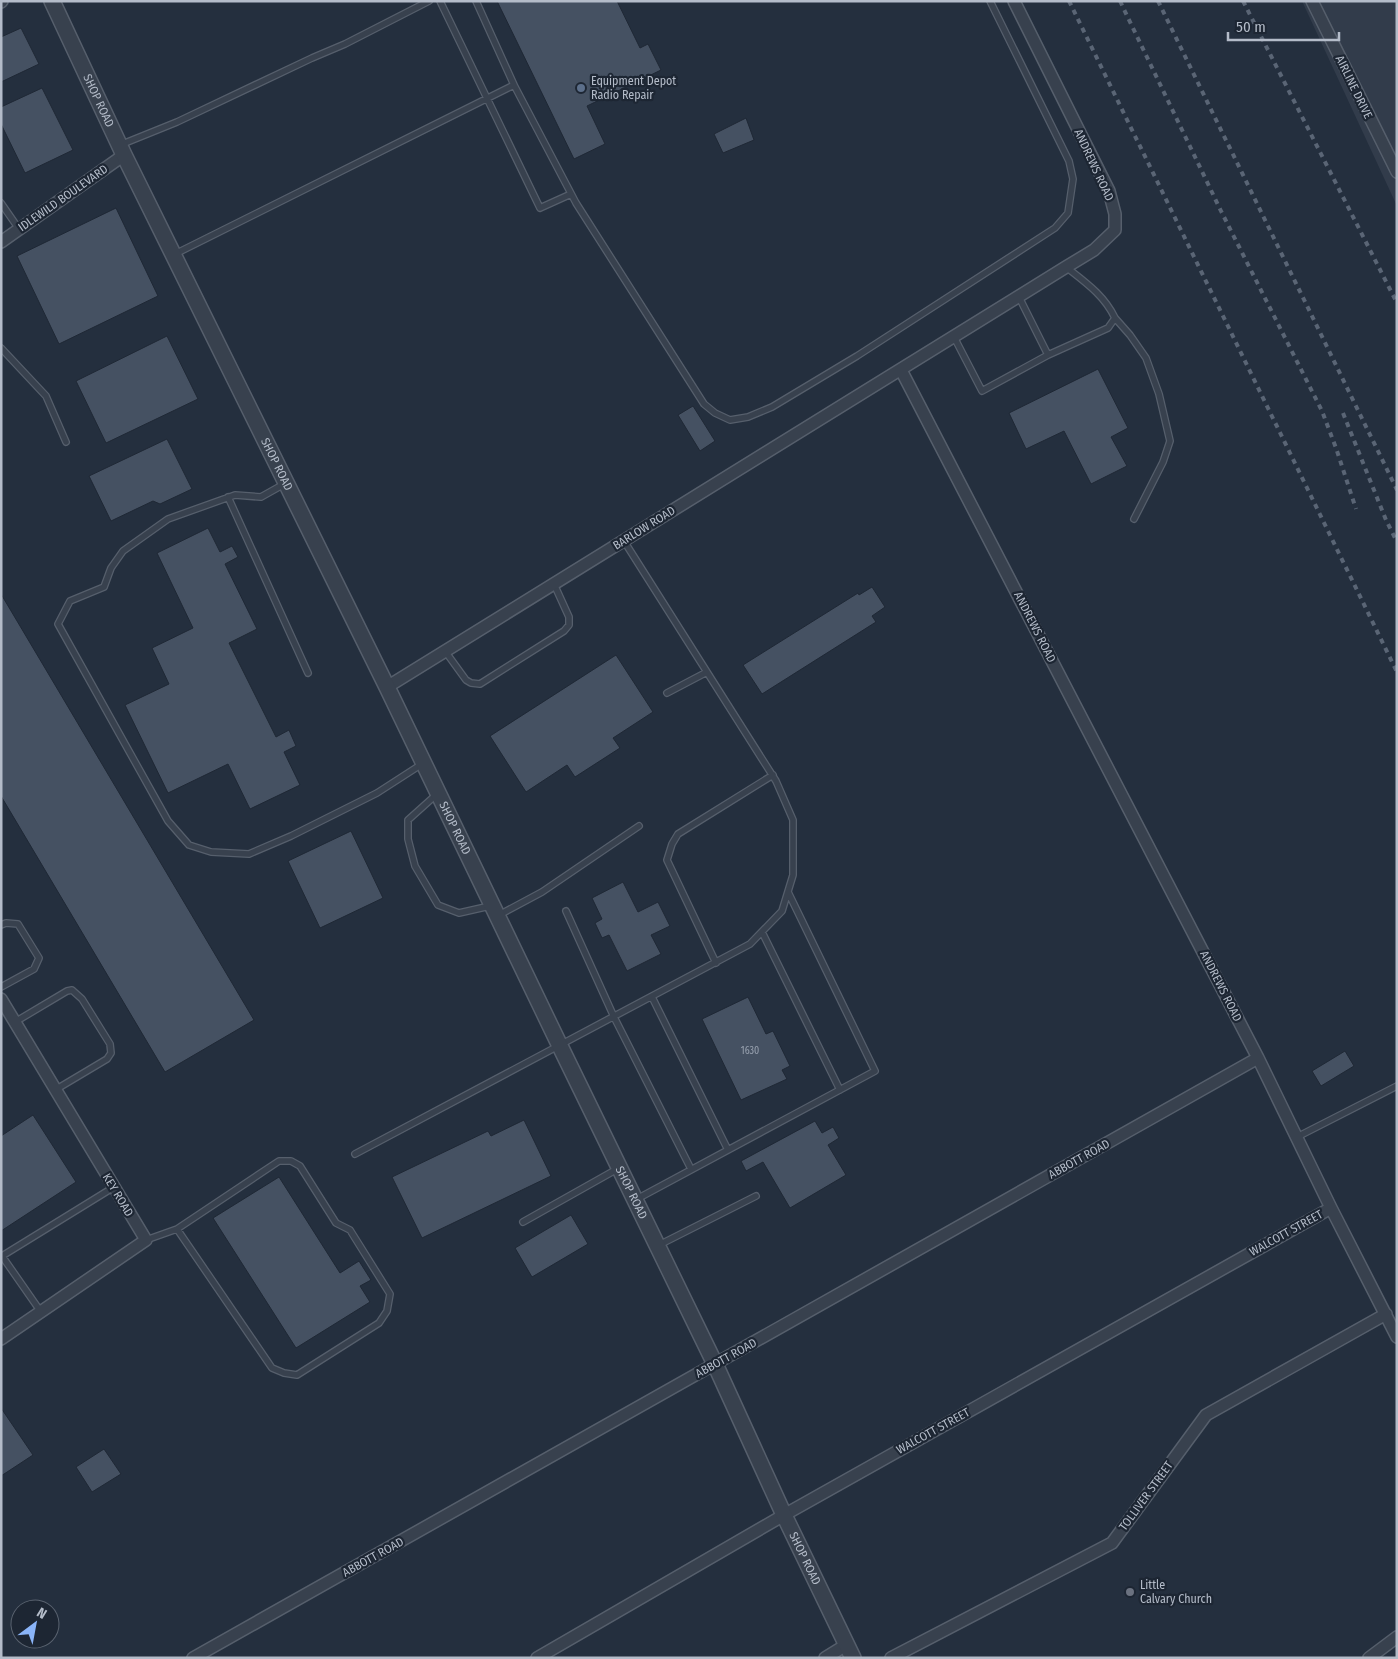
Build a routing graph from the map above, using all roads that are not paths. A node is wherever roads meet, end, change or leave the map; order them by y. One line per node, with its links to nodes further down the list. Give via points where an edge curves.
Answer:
1 (52, 1): 10 (street, SHOP ROAD)
2 (429, 1): 10 (lane)
3 (440, 1): 9 (lane)
4 (476, 1): 8 (lane)
5 (990, 1): 12 (lane, via 1069,161 1073,179 1068,214 1055,228 772,407 730,420 704,404)
6 (1014, 1): 17 (street, ANDREWS ROAD, via 1109,192 1115,214 1115,230 1094,250)
7 (1312, 1): 11 (street, AIRLINE DRIVE)
8 (514, 85): 9 (lane); 12 (lane)
9 (487, 98): 12 (lane, via 540,208); 16 (lane)
10 (122, 150): 14 (street, IDLEWILD BOULEVARD); 16 (street, SHOP ROAD)
11 (1397, 172)
12 (570, 194)
13 (1, 203): 14 (lane)
14 (19, 229): 15 (street, IDLEWILD BOULEVARD)
15 (1, 242)
16 (174, 254): 25 (street, SHOP ROAD)
17 (1066, 267): 18 (street, ANDREWS ROAD); 19 (lane, via 1093,288)
18 (1019, 297): 20 (street, ANDREWS ROAD); 22 (lane)
19 (1115, 318): 22 (lane, via 1108,328); 27 (lane, via 1146,358 1170,441)
20 (954, 337): 22 (lane, via 982,391); 23 (street, ANDREWS ROAD)
21 (1, 348): 24 (lane, via 46,396)
22 (1048, 355)
23 (901, 370): 28 (street, BARLOW ROAD); 51 (street, ANDREWS ROAD)
24 (66, 442)
25 (287, 483): 26 (lane, via 261,497); 33 (street, SHOP ROAD)
26 (228, 497): 32 (lane); 35 (lane, via 168,519 122,551 104,587 70,601 58,624 168,821 189,845 210,852 249,854 378,793)
27 (1134, 519)
28 (624, 540): 29 (street, BARLOW ROAD); 31 (lane)
29 (554, 584): 30 (street, BARLOW ROAD); 30 (lane, via 569,617 569,625 480,684 466,680)
30 (445, 652): 33 (street, BARLOW ROAD)
31 (707, 672): 34 (lane); 36 (lane)
32 (308, 673)
33 (387, 687): 35 (street, SHOP ROAD)
34 (667, 693)
35 (424, 763): 37 (street, SHOP ROAD)
36 (773, 775): 39 (lane, via 793,820 793,875); 44 (lane, via 678,834 667,860)
37 (438, 793): 40 (street, SHOP ROAD); 40 (lane, via 408,820 408,839 415,866 438,905 460,913)
38 (639, 826): 40 (lane, via 542,892)
39 (788, 892): 43 (lane, via 782,912); 54 (lane, via 874,1071)
40 (495, 911): 50 (street, SHOP ROAD)
41 (566, 911): 48 (lane)
42 (1, 925): 45 (lane, via 18,924 40,958 34,968)
43 (762, 932): 44 (lane, via 750,944); 54 (lane)
44 (716, 963): 46 (lane)
45 (1, 987)
46 (652, 997): 48 (lane); 56 (lane)
47 (1, 999): 49 (street, KEY ROAD)
48 (614, 1017): 50 (lane); 59 (lane)
49 (15, 1022): 53 (street, KEY ROAD); 53 (lane, via 72,990 82,999 110,1044 108,1059)
50 (560, 1046): 57 (lane); 58 (street, SHOP ROAD)
51 (1258, 1058): 55 (street, ANDREWS ROAD); 72 (street, ABBOTT ROAD)
52 (1397, 1086): 55 (lane)
53 (55, 1090): 60 (street, KEY ROAD)
54 (840, 1090): 56 (lane)
55 (1297, 1137): 63 (street, ANDREWS ROAD)
56 (728, 1150): 59 (lane)
57 (355, 1154)
58 (619, 1168): 62 (street, SHOP ROAD); 64 (lane)
59 (692, 1169): 62 (lane)
60 (114, 1187): 66 (street, KEY ROAD); 68 (lane, via 2,1256)
61 (756, 1196): 67 (lane)
62 (635, 1200): 67 (street, SHOP ROAD)
63 (1331, 1208): 69 (street, ANDREWS ROAD); 73 (street, WALCOTT STREET)
64 (523, 1222)
65 (177, 1229): 65 (lane, via 279,1161 291,1161 300,1166 336,1223 350,1230 390,1294 387,1311 379,1323 297,1375 284,1373 272,1368); 66 (lane)
66 (146, 1240): 68 (street)
67 (657, 1246): 72 (street, SHOP ROAD)
68 (41, 1312): 71 (street)
69 (1386, 1314): 70 (street, ANDREWS ROAD); 79 (street, TOLLIVER STREET, via 1206,1414 1112,1543)
70 (1397, 1337)
71 (1, 1339)
72 (715, 1364): 73 (street, SHOP ROAD); 76 (street, ABBOTT ROAD)
73 (784, 1515): 75 (street, SHOP ROAD); 77 (street, WALCOTT STREET)
74 (1397, 1637): 80 (street)
75 (849, 1651): 78 (street)
76 (193, 1658)
77 (536, 1658)
78 (825, 1658)
79 (891, 1658)
80 (1369, 1658)

